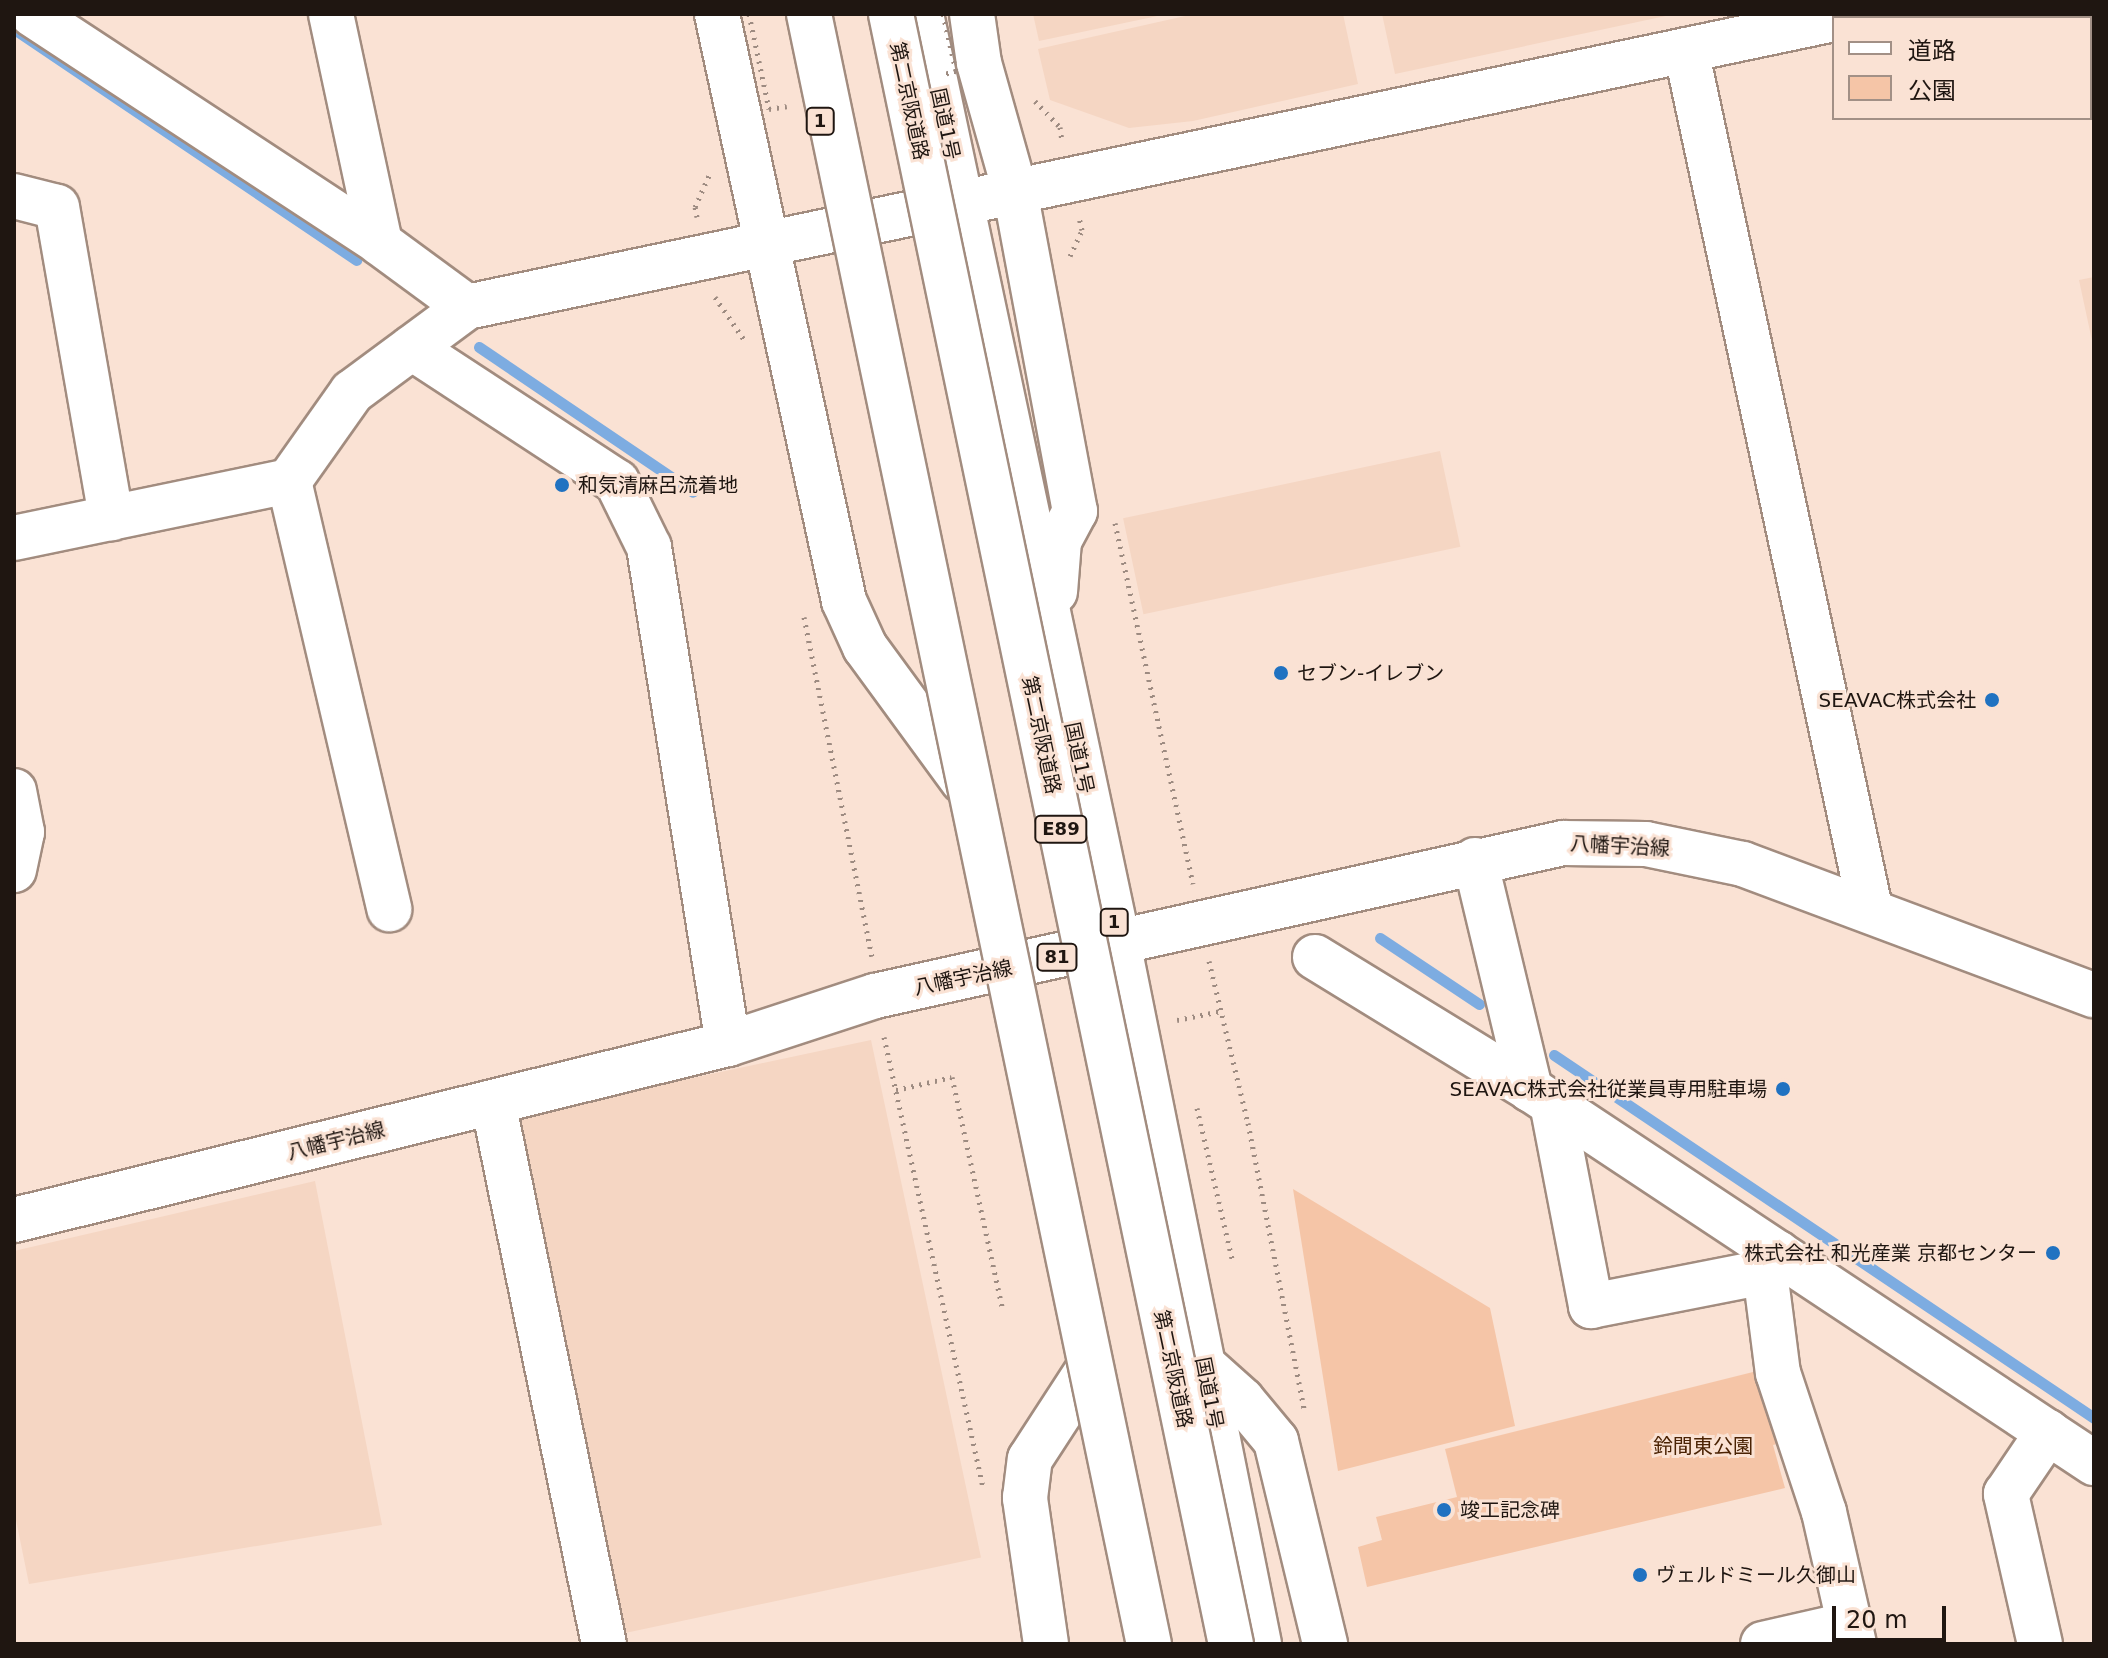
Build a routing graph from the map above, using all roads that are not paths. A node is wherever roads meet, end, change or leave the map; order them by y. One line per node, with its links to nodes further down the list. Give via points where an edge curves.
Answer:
1 (32, 14): 15 (main road)
2 (331, 14): 15 (main road)
3 (717, 14): 16 (main road)
4 (797, 14): 14 (main road, 1)
5 (809, 14): 46 (main road, bridge)
6 (891, 14): 47 (main road, 第二京阪道路 / E89, bridge)
7 (921, 14): 13 (main road, 国道1号 / 1)
8 (972, 14): 11 (main road, via 979,63)
9 (1832, 19): 10 (main road)
10 (1686, 50): 11 (main road); 27 (main road)
11 (1015, 191): 13 (main road); 22 (main road, via 1075,511 1059,541)
12 (14, 196): 20 (main road, via 57,207)
13 (962, 202): 14 (main road); 22 (main road, 国道1号 / 1)
14 (844, 227): 16 (main road); 23 (main road, 1)
15 (380, 243): 17 (main road)
16 (766, 244): 17 (main road); 23 (main road, via 844,601 865,647)
17 (467, 307): 18 (main road)
18 (412, 348): 19 (main road, via 352,392); 33 (main road, via 617,482 649,547)
19 (289, 481): 20 (main road); 28 (main road)
20 (111, 518): 21 (main road)
21 (14, 538)
22 (1052, 635): 29 (main road, 国道1号 / 1)
23 (963, 781): 31 (main road, 1)
24 (14, 791): 26 (main road, via 22,832)
25 (1475, 860): 27 (main road, 八幡宇治線 / 81, via 1563,843 1646,844 1743,864); 29 (main road, 八幡宇治線 / 81); 34 (main road)
26 (14, 870)
27 (1870, 908): 32 (main road, 八幡宇治線 / 81)
28 (389, 909)
29 (1118, 942): 31 (main road, 八幡宇治線 / 81); 38 (main road, 国道1号 / 1)
30 (1315, 957): 34 (main road)
31 (1005, 969): 33 (main road, 八幡宇治線 / 81, via 875,996); 39 (main road, 1)
32 (2094, 995)
33 (728, 1044): 35 (main road, 八幡宇治線 / 81)
34 (1541, 1096): 37 (main road); 37 (main road, via 1591,1306)
35 (493, 1102): 36 (main road, 八幡宇治線 / 81); 43 (main road)
36 (14, 1220)
37 (1772, 1263): 40 (main road); 42 (main road, via 1778,1373 1824,1512)
38 (1204, 1366): 48 (main road, 国道1号 / 1); 49 (main road, via 1276,1441)
39 (1089, 1368): 44 (main road, via 1030,1459 1025,1498); 45 (main road, 1)
40 (2048, 1432): 41 (main road); 51 (main road, via 2006,1494)
41 (2094, 1463)
42 (1852, 1634): 50 (main road)
43 (604, 1644)
44 (1046, 1644)
45 (1134, 1644)
46 (1147, 1644)
47 (1231, 1644)
48 (1259, 1644)
49 (1325, 1644)
50 (1763, 1644)
51 (2040, 1644)

